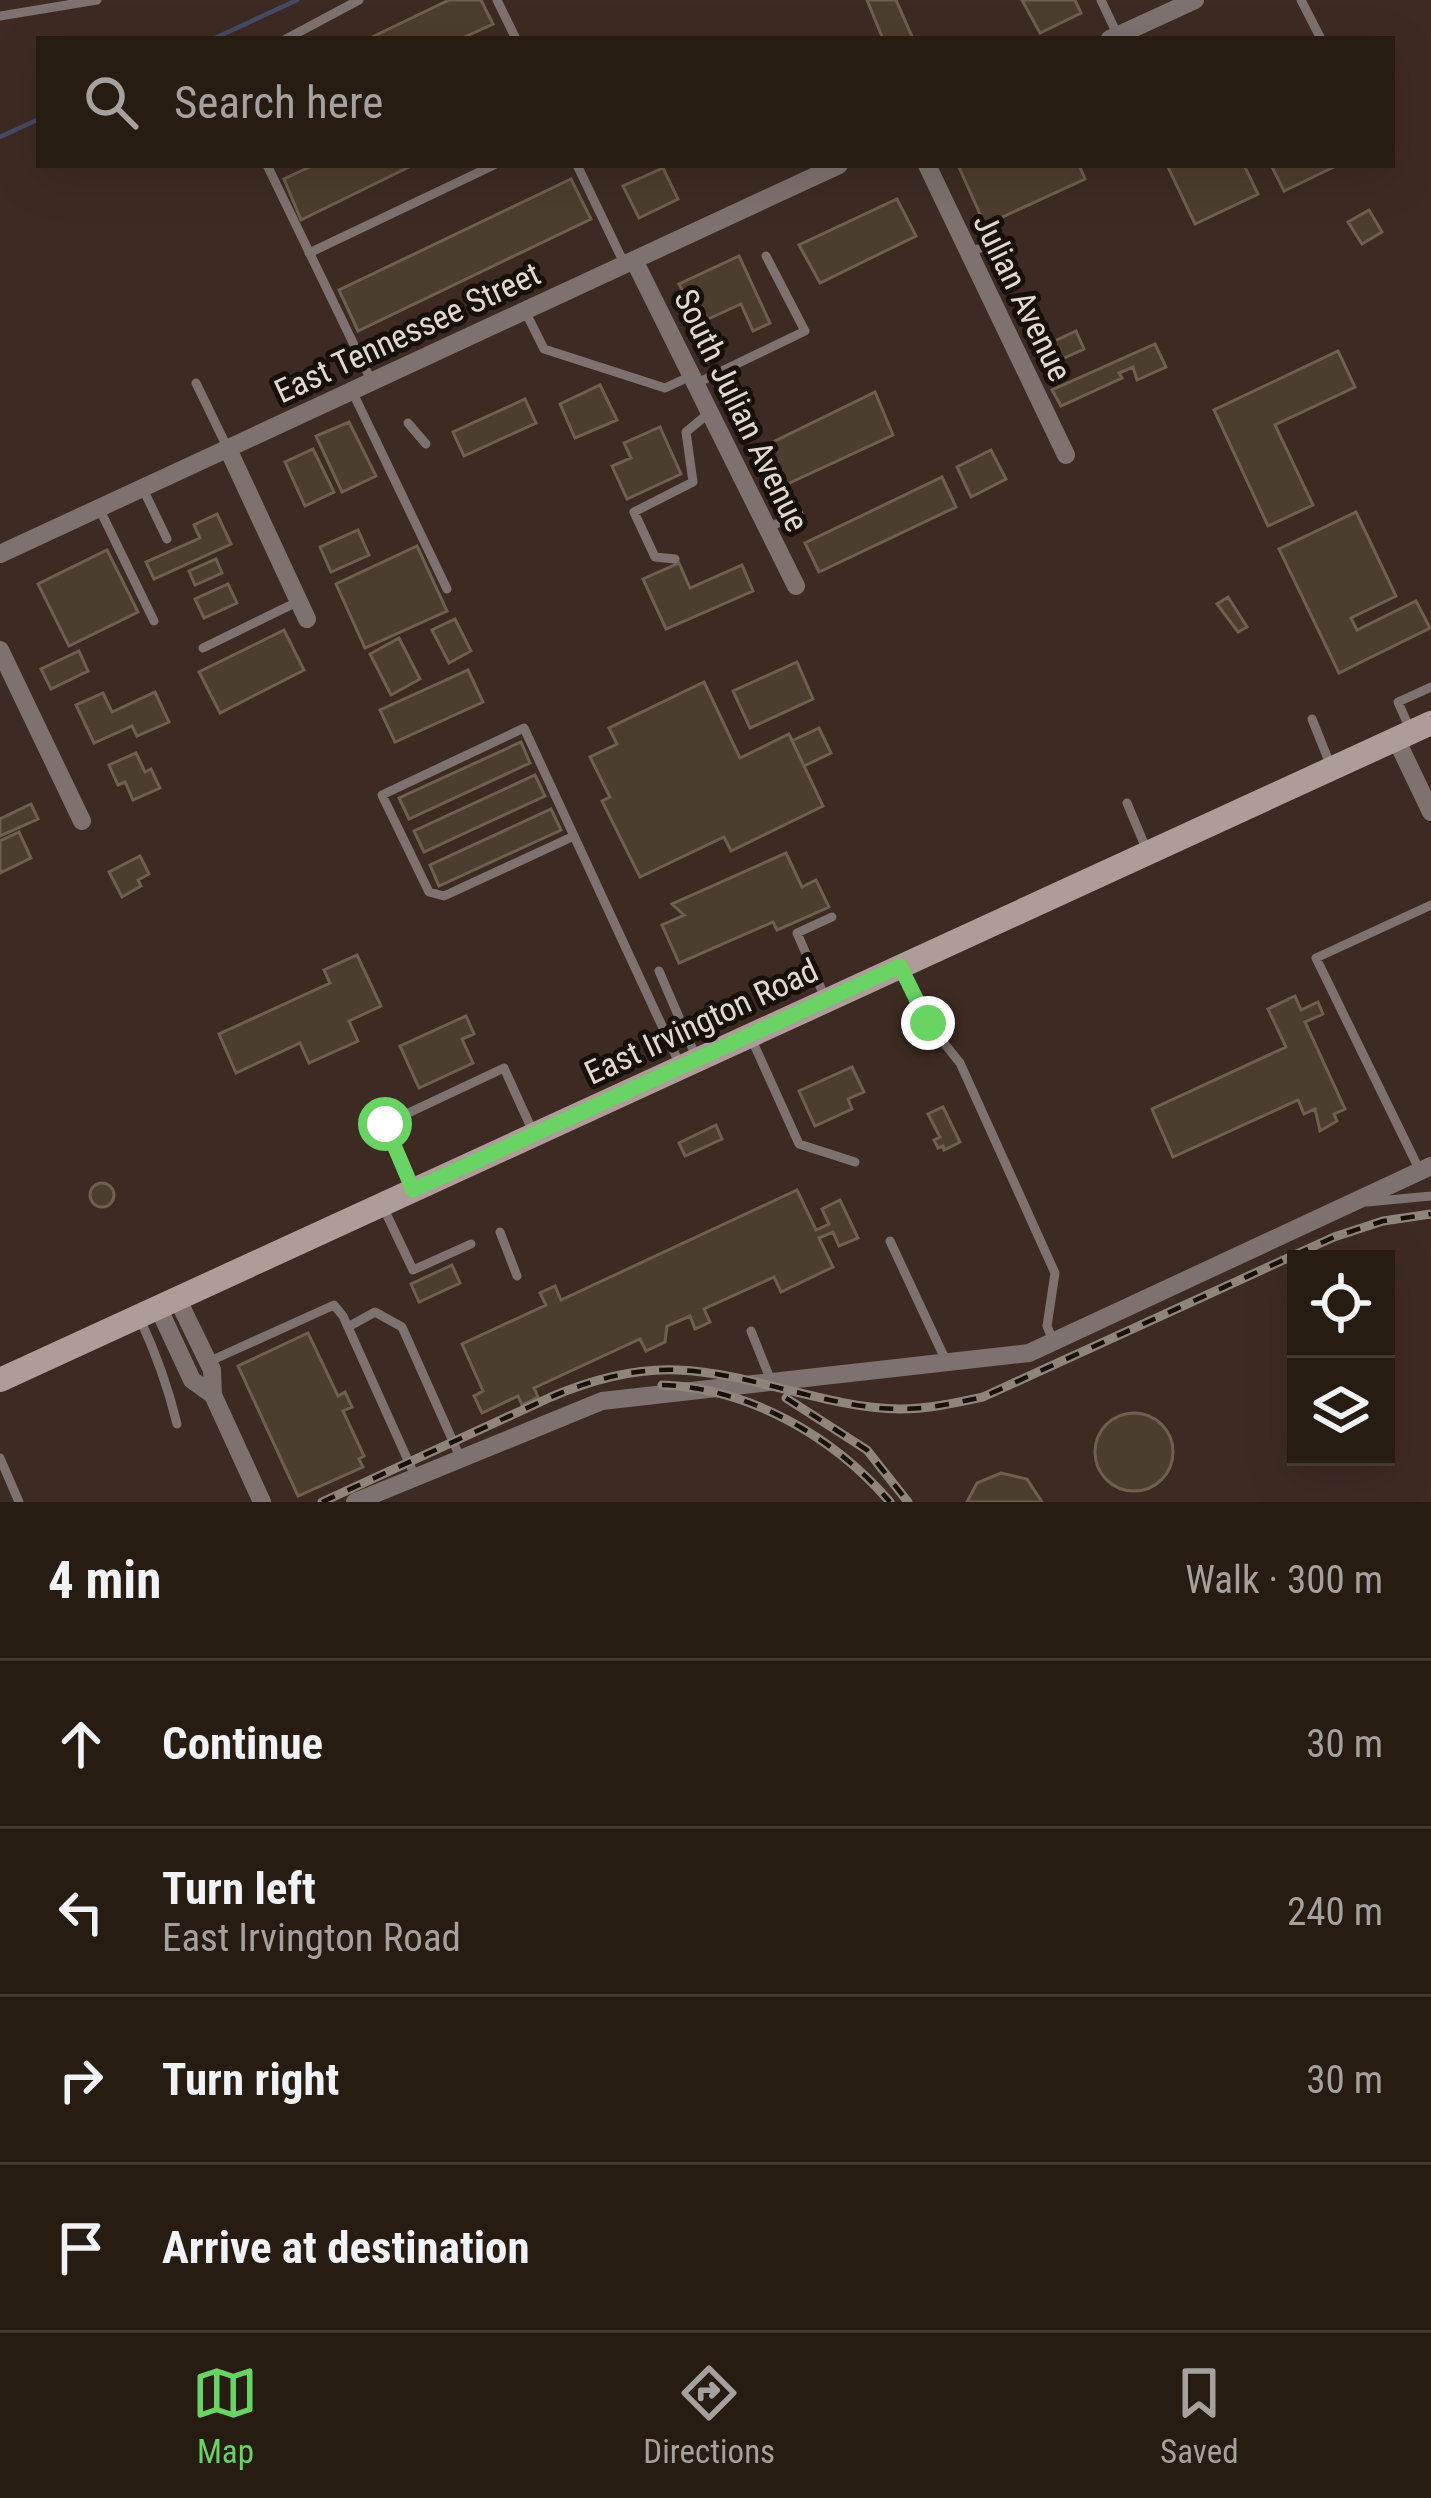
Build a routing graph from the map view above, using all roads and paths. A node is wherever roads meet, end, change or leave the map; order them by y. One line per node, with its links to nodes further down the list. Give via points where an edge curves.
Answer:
1 (97, 0): 7 (lane)
2 (359, 0): 8 (lane)
3 (497, 0): 9 (lane)
4 (1101, 0): 10 (lane)
5 (1195, 0): 11 (street)
6 (1301, 0): 12 (lane)
7 (0, 16)
8 (292, 36)
9 (515, 36)
10 (1114, 36)
11 (1116, 36)
12 (1319, 36)
13 (268, 168): 19 (lane)
14 (488, 168): 19 (lane)
15 (579, 168): 22 (lane)
16 (833, 168): 22 (street, East Tennessee Street)
17 (927, 168): 20 (street, Julian Avenue)
18 (994, 242): 20 (lane)
19 (309, 253): 25 (lane)
20 (969, 253): 32 (street, Julian Avenue)
21 (766, 256): 24 (lane, via 805,331)
22 (629, 262): 23 (street, East Tennessee Street); 24 (street, South Julian Avenue)
23 (525, 311): 24 (lane, via 544,350 665,388); 25 (street, East Tennessee Street)
24 (693, 380): 28 (street, South Julian Avenue)
25 (372, 382): 27 (street, East Tennessee Street)
26 (196, 383): 31 (lane)
27 (352, 391): 31 (street, East Tennessee Street); 41 (lane)
28 (710, 413): 36 (street, South Julian Avenue); 39 (lane, via 686,432 693,482 634,512 655,556)
29 (408, 423): 30 (lane)
30 (426, 444)
31 (227, 448): 33 (street, East Tennessee Street); 42 (street)
32 (1066, 455)
33 (142, 488): 34 (street, East Tennessee Street); 37 (lane)
34 (99, 508): 38 (street, East Tennessee Street); 43 (lane)
35 (800, 514): 36 (lane)
36 (767, 528): 40 (street, South Julian Avenue)
37 (167, 539)
38 (0, 554)
39 (675, 559)
40 (796, 586)
41 (447, 589)
42 (303, 610): 44 (lane)
43 (154, 621)
44 (203, 647)
45 (0, 650): 52 (street)
46 (1431, 687): 48 (lane, via 1398,702)
47 (1312, 719): 49 (lane)
48 (1419, 732): 49 (street, East Irvington Road); 51 (street)
49 (1332, 769): 54 (street, East Irvington Road)
50 (1126, 803): 54 (lane)
51 (1431, 812)
52 (82, 821)
53 (574, 836): 53 (lane, via 524,728 382,795 429,892 444,896); 61 (lane)
54 (1148, 853): 57 (street, East Irvington Road)
55 (1431, 904): 66 (lane, via 1316,958)
56 (832, 917): 59 (lane, via 797,933)
57 (900, 966): 59 (street, East Irvington Road); 78 (lane, via 928,1023 960,1063 1054,1273 1047,1326)
58 (659, 971): 61 (lane)
59 (826, 1000): 60 (street, East Irvington Road)
60 (749, 1035): 61 (street, East Irvington Road); 65 (lane, via 799,1144)
61 (689, 1063): 64 (street, East Irvington Road)
62 (377, 1107): 63 (lane)
63 (385, 1124): 64 (lane, via 504,1068); 67 (lane)
64 (534, 1134): 67 (street, East Irvington Road)
65 (855, 1162)
66 (1425, 1169): 70 (street)
67 (413, 1190): 69 (street, East Irvington Road)
68 (1431, 1196): 70 (lane)
69 (382, 1204): 73 (lane, via 413,1270); 75 (street, East Irvington Road)
70 (1344, 1206): 78 (street)
71 (500, 1232): 74 (lane)
72 (890, 1241): 80 (lane)
73 (471, 1244)
74 (517, 1276)
75 (158, 1307): 79 (street); 81 (street, East Irvington Road); 83 (street, via 192,1380); 84 (lane, via 164,1390)
76 (348, 1327): 79 (lane, via 330,1304); 85 (lane, via 374,1312 402,1327); 87 (lane)
77 (751, 1331): 82 (lane)
78 (1054, 1342): 80 (street, via 1018,1356)
79 (208, 1362): 83 (street)
80 (947, 1364): 82 (street)
81 (0, 1380)
82 (772, 1383): 85 (street, via 602,1401)
83 (213, 1395): 89 (street)
84 (177, 1424)
85 (460, 1457): 87 (street)
86 (0, 1459): 88 (lane)
87 (415, 1476): 90 (street)
88 (19, 1502)
89 (262, 1502)
90 (356, 1502)

